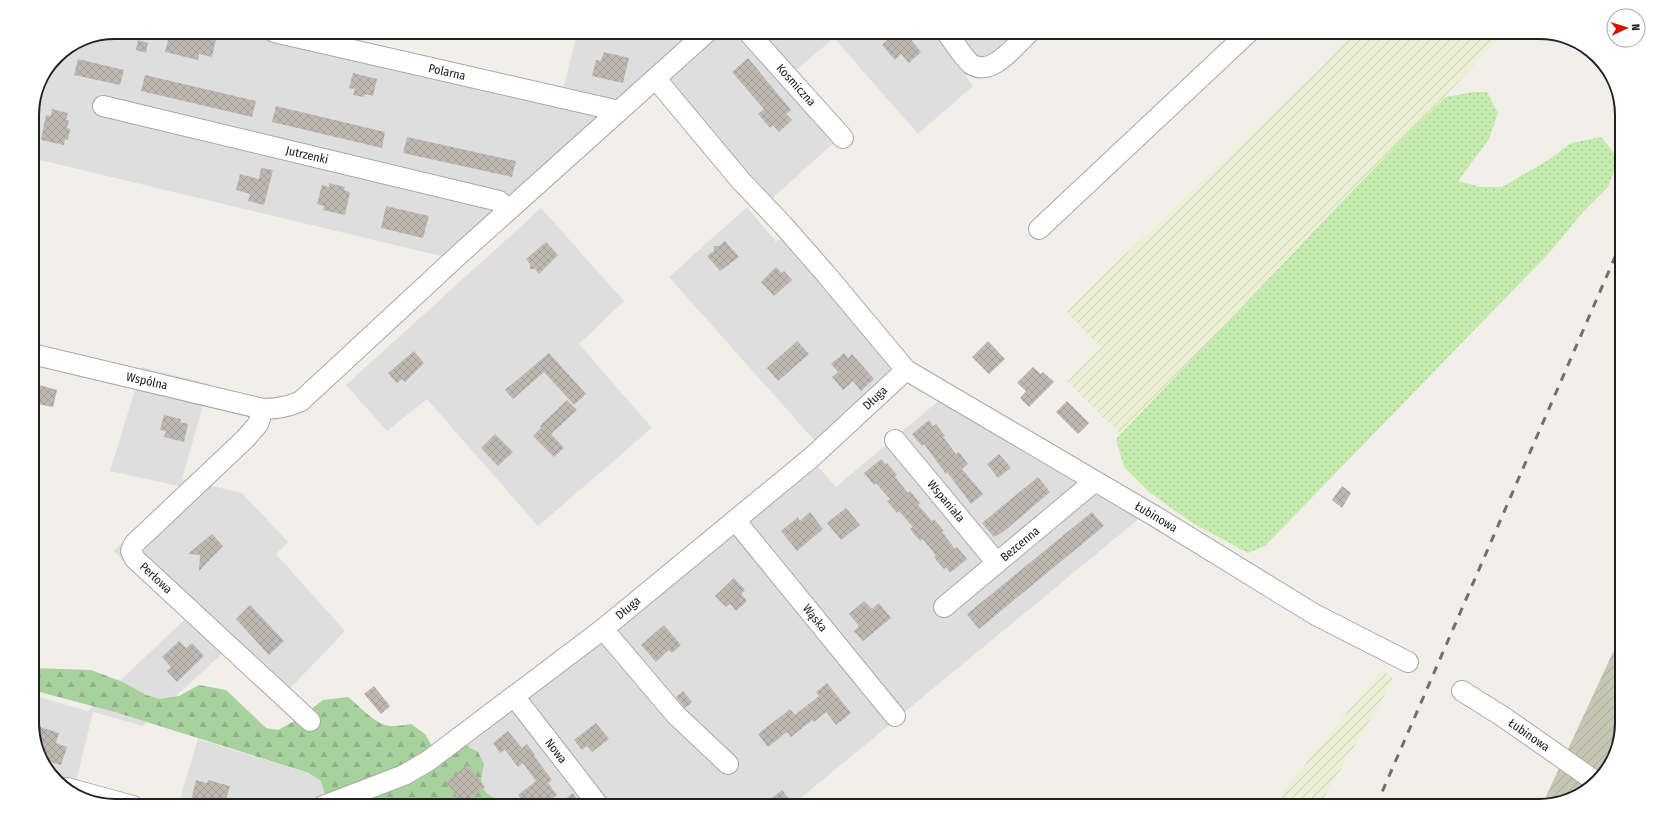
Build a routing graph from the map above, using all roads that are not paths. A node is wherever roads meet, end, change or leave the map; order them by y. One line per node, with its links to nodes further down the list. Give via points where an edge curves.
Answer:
1 (305, 39): 9 (street, Polarna)
2 (699, 39): 7 (street, Wspólna)
3 (754, 39): 10 (street, Kosmiczna)
4 (952, 39): 5 (street, via 972,64 982,67 994,65)
5 (1022, 39)
6 (1241, 39): 12 (street)
7 (656, 79): 9 (street, Wspólna); 14 (street, Łubinowa)
8 (103, 106): 11 (street, Jutrzenki, via 500,201)
9 (619, 111): 11 (street, Wspólna)
10 (843, 138)
11 (508, 210): 15 (street, Wspólna, via 301,401 277,409)
12 (1039, 229)
13 (39, 356): 15 (street, Wspólna)
14 (906, 370): 17 (street, Łubinowa); 18 (street, Długa, via 812,457)
15 (263, 409): 26 (street, Perłowa, via 258,424 245,439 134,544 131,551 135,559)
16 (895, 440): 19 (street, Wspaniała)
17 (1096, 481): 19 (street, Bezcenna); 22 (street, Łubinowa, via 1314,614)
18 (736, 520): 21 (street, Długa); 25 (street, Wąska)
19 (997, 563): 20 (street, Bezcenna)
20 (944, 608)
21 (603, 629): 24 (street, Długa); 27 (street, via 676,715)
22 (1408, 662)
23 (1462, 691): 28 (street, Łubinowa)
24 (514, 696): 31 (street, Długa, via 428,761 404,774); 32 (street, Nowa)
25 (895, 716)
26 (310, 721)
27 (728, 764)
28 (1591, 778)
29 (87, 794): 30 (street)
30 (104, 798)
31 (341, 799)
32 (594, 799)

